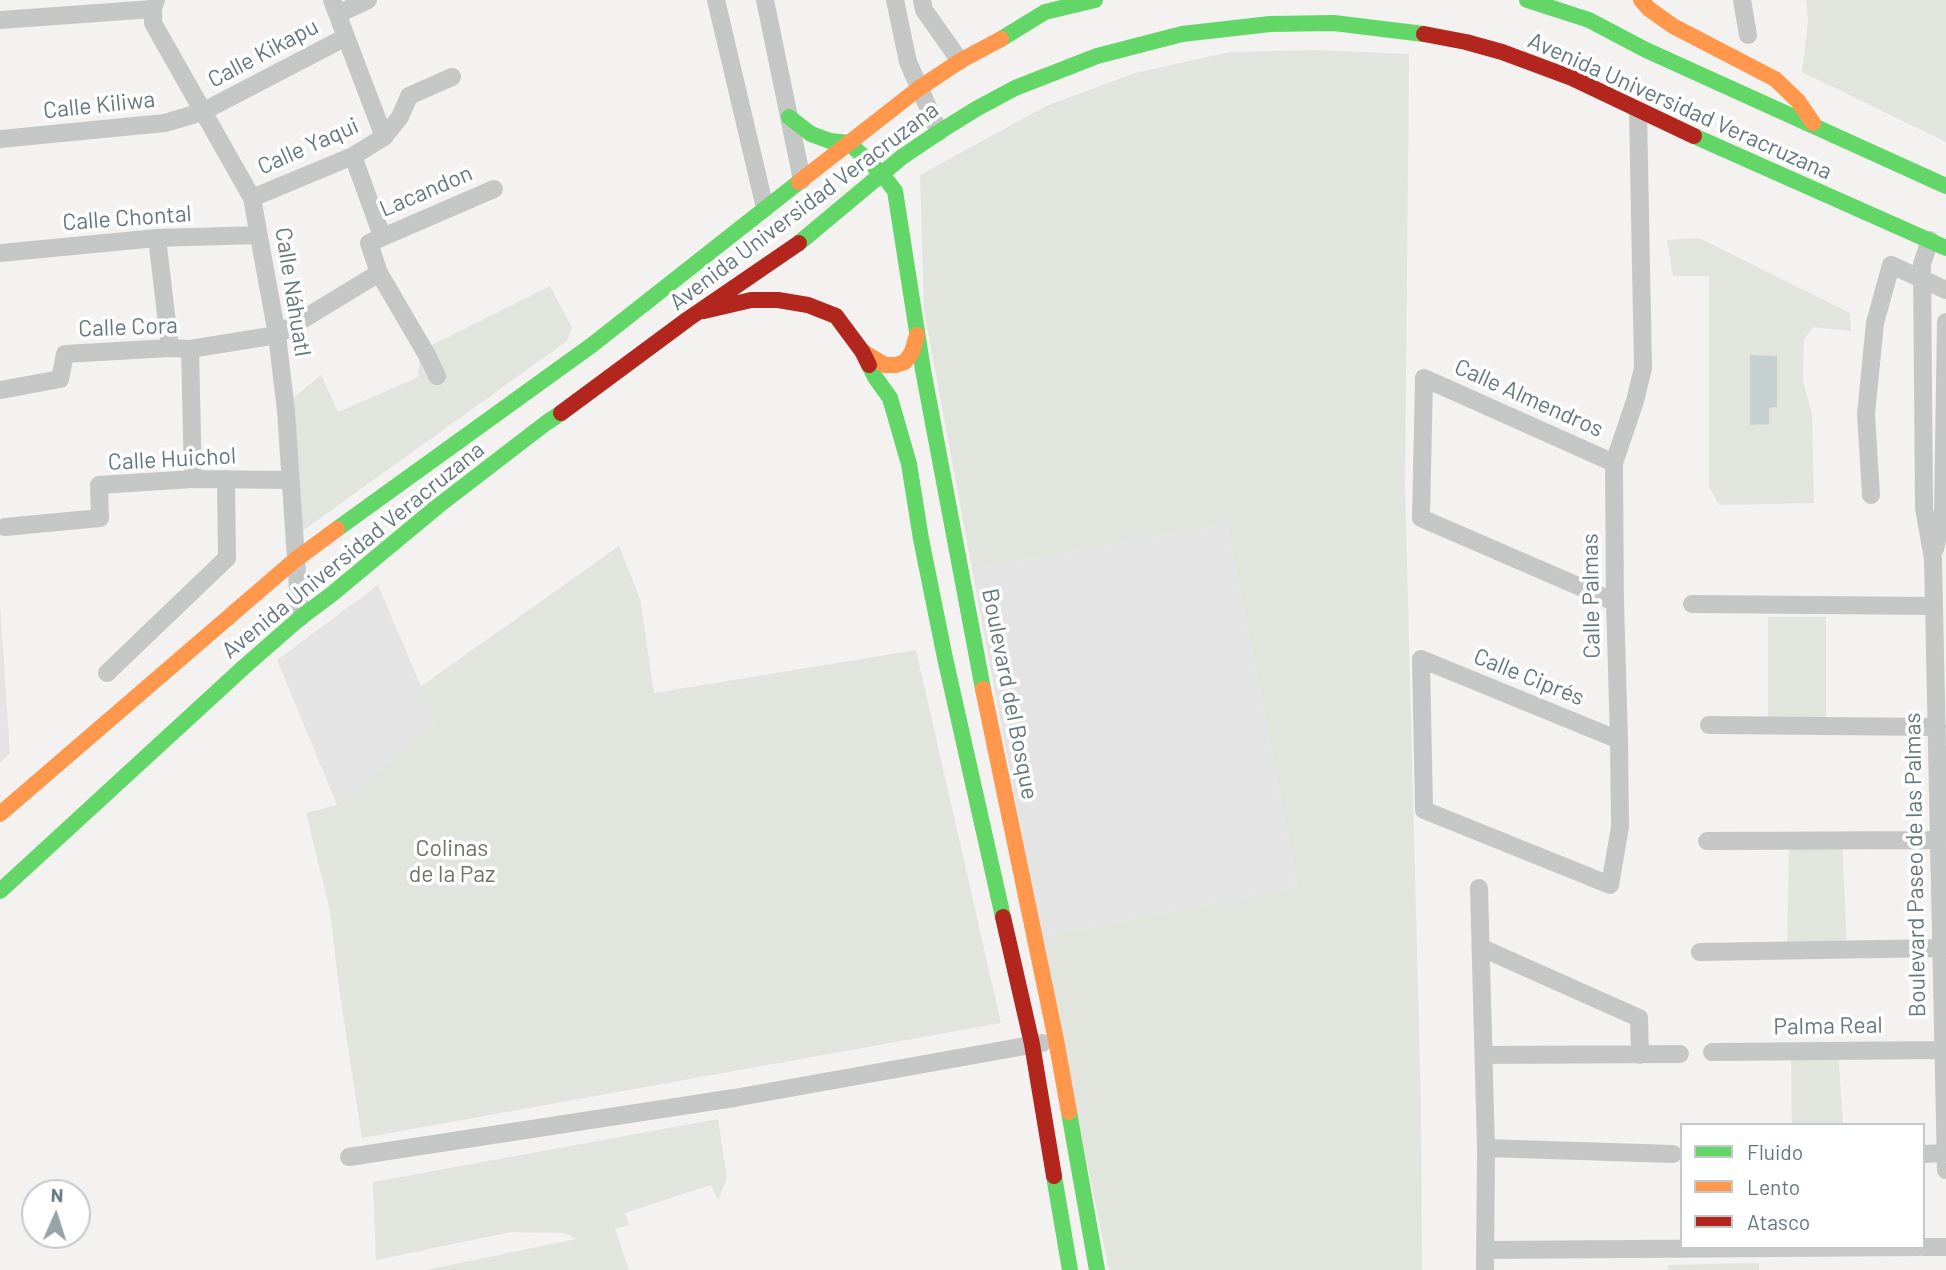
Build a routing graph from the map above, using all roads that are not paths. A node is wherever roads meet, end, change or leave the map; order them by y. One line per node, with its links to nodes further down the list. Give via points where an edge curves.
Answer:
1 (368, 0): 14 (street)
2 (718, 0): 37 (street)
3 (765, 0): 25 (street)
4 (895, 0): 15 (street)
5 (1061, 0): 12 (main road)
6 (1095, 0): 12 (main road, Avenida Universidad Veracruzana)
7 (1527, 0): 17 (main road, Avenida Universidad Veracruzana)
8 (1640, 0): 26 (main road, via 1673,26 1775,79)
9 (1742, 0): 18 (street)
10 (154, 5): 16 (street); 24 (street, Calle Náhuatl, via 153,23)
11 (923, 5): 15 (street); 20 (street)
12 (1044, 6): 20 (main road, Avenida Universidad Veracruzana, via 998,41)
13 (1602, 6): 17 (main road)
14 (335, 7): 19 (street)
15 (899, 18): 22 (street)
16 (0, 20)
17 (1589, 20): 26 (main road, Avenida Universidad Veracruzana)
18 (1748, 35)
19 (346, 37): 24 (street, Calle Kikapu); 28 (street)
20 (960, 61): 22 (main road, Avenida Universidad Veracruzana)
21 (452, 77): 28 (street, via 409,96)
22 (918, 89): 27 (street); 30 (main road, Avenida Universidad Veracruzana)
23 (1638, 111): 27 (main road, Avenida Universidad Veracruzana, via 1537,64 1466,42 1366,26 1280,23 1182,34 1097,56 1015,88); 41 (main road, Avenida Universidad Veracruzana, via 1881,220); 59 (street, Calle Palmas, via 1643,368)
24 (202, 112): 29 (street, Calle Kiliwa, via 166,123); 36 (street, Calle Náhuatl)
25 (789, 117): 30 (main road, via 811,134); 33 (street)
26 (1815, 126): 34 (main road, Avenida Universidad Veracruzana)
27 (939, 132): 32 (main road, Avenida Universidad Veracruzana)
28 (384, 137): 31 (street, Calle Yaqui)
29 (0, 139)
30 (849, 143): 32 (main road, Boulevard del Bosque); 33 (main road, Avenida Universidad Veracruzana)
31 (354, 156): 36 (street, Calle Yaqui); 39 (street)
32 (882, 174): 46 (main road, Avenida Universidad Veracruzana, via 796,246); 49 (main road, Boulevard del Bosque, via 895,191)
33 (802, 180): 37 (main road, Avenida Universidad Veracruzana)
34 (1946, 186)
35 (494, 189): 39 (street, Lacandon)
36 (252, 198): 38 (street, Calle Náhuatl)
37 (765, 208): 54 (main road, Avenida Universidad Veracruzana)
38 (259, 235): 40 (street, Calle Chontal); 48 (street, Calle Náhuatl)
39 (382, 236): 43 (street, Lacandon, via 369,243)
40 (157, 238): 42 (street, Calle Chontal); 50 (street)
41 (1938, 239): 44 (street, Boulevard Paseo de las Palmas, via 1922,264)
42 (0, 253)
43 (379, 273): 48 (street); 53 (street)
44 (1922, 280): 45 (street); 63 (street, via 1891,265 1875,323 1866,414); 65 (street, Boulevard Paseo de las Palmas, via 1924,508)
45 (1946, 290)
46 (699, 312): 52 (main road, via 751,300 808,305 836,316); 58 (main road, Avenida Universidad Veracruzana)
47 (1946, 322): 65 (street, Boulevard Paseo de las Palmas, via 1943,512)
48 (277, 335): 51 (street, Calle Cora); 62 (street, Calle Náhuatl)
49 (917, 335): 52 (main road, via 905,362 896,365 884,365); 84 (main road, Boulevard del Bosque, via 994,748)
50 (170, 348): 51 (street, Calle Cora); 55 (street, Calle Cora, via 65,354 60,379)
51 (190, 349): 60 (street)
52 (862, 351): 85 (main road, via 890,398 909,464 945,658)
53 (436, 376)
54 (542, 381): 56 (main road); 66 (main road, Avenida Universidad Veracruzana)
55 (1, 390)
56 (540, 402)
57 (520, 424): 58 (main road, via 499,443)
58 (498, 462): 70 (main road, Avenida Universidad Veracruzana)
59 (1614, 463): 67 (street, Calle Palmas); 67 (street, Calle Almendros, via 1424,378 1421,518)
60 (193, 479): 61 (street, Calle Huichol); 64 (street, Calle Huichol, via 99,485 100,518)
61 (226, 479): 62 (street, Calle Huichol); 71 (street, via 227,558)
62 (290, 480): 66 (street, Calle Náhuatl)
63 (1871, 495)
64 (5, 527)
65 (1933, 559): 69 (street, Boulevard Paseo de las Palmas)
66 (295, 560): 70 (street, Calle Náhuatl); 76 (main road, Avenida Universidad Veracruzana)
67 (1615, 602): 74 (street, Calle Palmas)
68 (1692, 604): 69 (street)
69 (1934, 606): 73 (street, Boulevard Paseo de las Palmas)
70 (300, 618): 80 (main road, Avenida Universidad Veracruzana)
71 (107, 673)
72 (1709, 725): 73 (street)
73 (1937, 727): 77 (street, Boulevard Paseo de las Palmas)
74 (1619, 740): 75 (street, Calle Palmas, via 1620,827 1610,885); 75 (street, Calle Ciprés, via 1421,659)
75 (1424, 810)
76 (0, 814)
77 (1939, 840): 78 (street); 82 (street, Boulevard Paseo de las Palmas)
78 (1707, 841)
79 (1479, 888): 81 (street)
80 (0, 891)
81 (1482, 948): 89 (street); 90 (street, via 1639,1017)
82 (1941, 948): 83 (street); 86 (street, Boulevard Paseo de las Palmas)
83 (1700, 952)
84 (1056, 1040): 85 (street); 102 (main road, Boulevard del Bosque)
85 (1032, 1045): 95 (street, via 734,1098); 101 (main road)
86 (1943, 1049): 87 (street, Palma Real); 92 (street, Boulevard Paseo de las Palmas)
87 (1712, 1052)
88 (1681, 1054): 90 (street)
89 (1484, 1055): 90 (street); 91 (street)
90 (1640, 1055)
91 (1486, 1148): 93 (street); 100 (street)
92 (1946, 1153): 94 (street); 96 (street, Boulevard Paseo de las Palmas)
93 (1673, 1154)
94 (1925, 1154)
95 (349, 1157)
96 (1946, 1170)
97 (1925, 1247): 98 (street)
98 (1946, 1247)
99 (1680, 1249): 100 (street)
100 (1485, 1250): 103 (street)
101 (1070, 1270)
102 (1097, 1270)
103 (1485, 1270)

